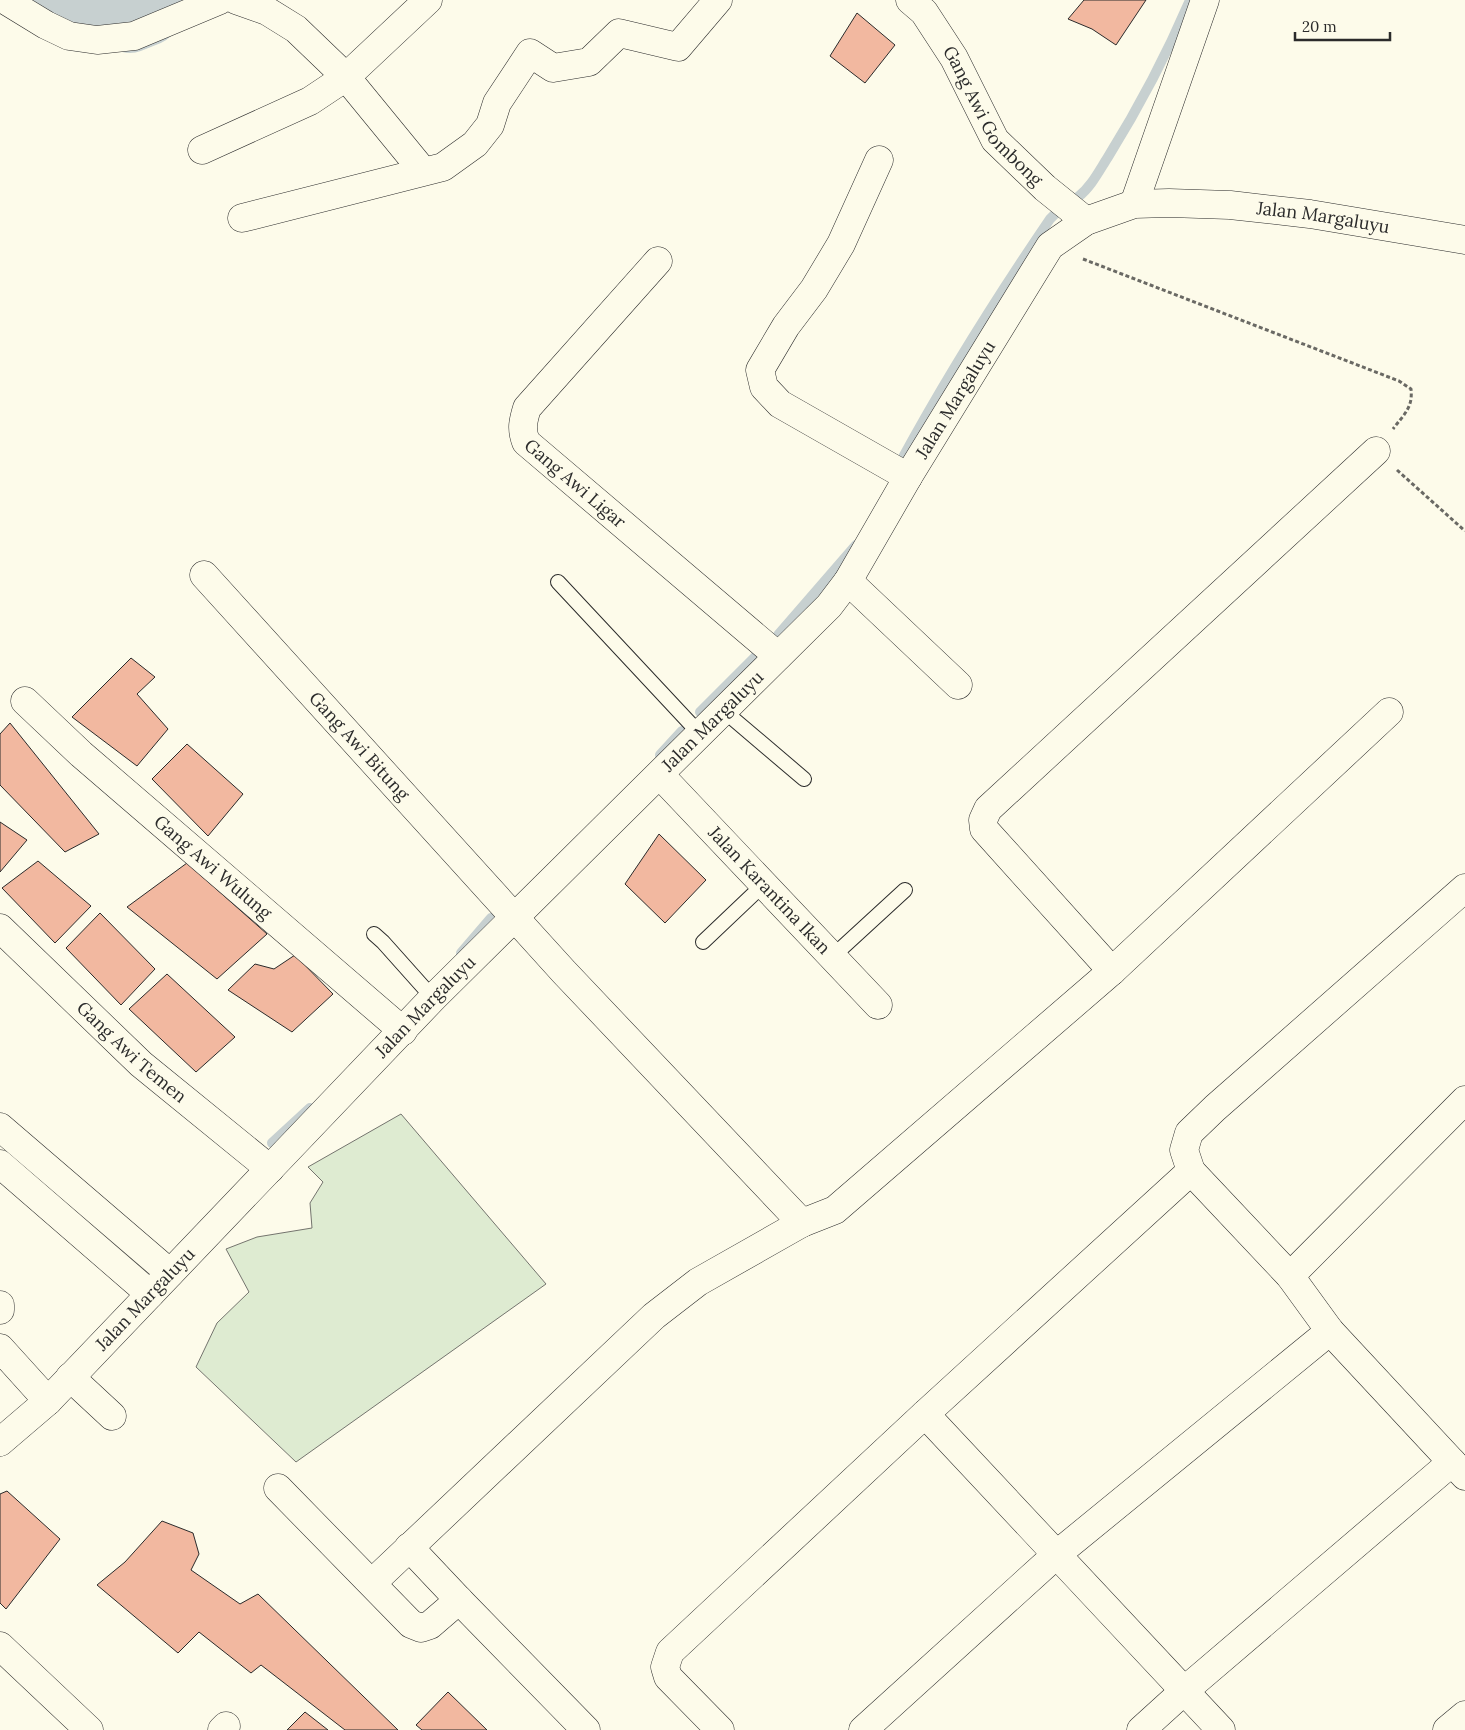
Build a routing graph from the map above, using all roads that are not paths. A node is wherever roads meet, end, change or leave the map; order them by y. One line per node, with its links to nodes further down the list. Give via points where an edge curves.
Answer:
1 (6, 0): 2 (street, via 69,36 97,40 134,36)
2 (220, 0)
3 (236, 0): 8 (street, via 266,11 296,29)
4 (428, 0): 8 (street)
5 (718, 0): 11 (street, via 678,48 619,33 589,62 553,68 530,53 496,103 490,125 475,144 443,167)
6 (1205, 0): 12 (street)
7 (915, 2): 14 (street, Gang Awi Gombong, via 954,58 995,140 1045,188)
8 (346, 77): 9 (street, via 310,101); 11 (street)
9 (202, 150)
10 (879, 160): 18 (street, via 841,244 760,370 764,387 780,404)
11 (423, 171): 13 (street)
12 (1134, 204): 14 (street, Jalan Margaluyu); 15 (street, Jalan Margaluyu, via 1248,207)
13 (242, 218)
14 (1086, 221): 18 (street, Jalan Margaluyu, via 1050,246)
15 (1465, 240)
16 (658, 262): 22 (street, Gang Awi Ligar, via 527,408 522,432 526,442)
17 (1376, 451): 38 (street, via 988,809 982,820 984,829)
18 (908, 477): 20 (street, Jalan Margaluyu)
19 (204, 575): 33 (street, Gang Awi Bitung)
20 (848, 581): 22 (street, Jalan Margaluyu, via 829,606); 23 (street)
21 (558, 582): 27 (lane)
22 (778, 656): 25 (street, Jalan Margaluyu)
23 (958, 685)
24 (25, 701): 41 (street, Gang Awi Wulung, via 81,754)
25 (724, 711): 27 (street, Jalan Margaluyu); 29 (lane)
26 (1389, 712): 38 (street)
27 (700, 734): 28 (street, Jalan Margaluyu)
28 (660, 775): 30 (street, Jalan Karantina Ikan); 33 (street, Jalan Margaluyu)
29 (804, 779)
30 (764, 884): 36 (lane); 37 (street, Jalan Karantina Ikan)
31 (1465, 888): 46 (street, via 1189,1133 1184,1150)
32 (905, 890): 37 (lane)
33 (516, 917): 39 (street, Jalan Margaluyu); 47 (street, Gang Awi Bitung)
34 (0, 928): 45 (street, Gang Awi Temen, via 141,1064)
35 (374, 934): 39 (lane)
36 (703, 942)
37 (832, 957): 40 (street, Jalan Karantina Ikan)
38 (1112, 970): 47 (street, via 835,1210)
39 (433, 998): 41 (street, Jalan Margaluyu)
40 (878, 1005)
41 (403, 1031): 45 (street, Jalan Margaluyu)
42 (1465, 1100): 49 (street)
43 (0, 1127): 48 (street)
44 (0, 1164): 50 (street)
45 (270, 1168): 48 (street, Jalan Margaluyu)
46 (1191, 1171): 49 (street); 57 (street)
47 (802, 1223): 62 (street, via 698,1282 654,1316)
48 (170, 1274): 50 (street, Jalan Margaluyu)
49 (1290, 1276): 53 (street)
50 (150, 1294): 55 (street, Jalan Margaluyu)
51 (0, 1305): 52 (street)
52 (0, 1310)
53 (1330, 1331): 60 (street); 63 (street)
54 (0, 1348): 56 (street)
55 (70, 1377): 56 (street, Jalan Margaluyu); 58 (street)
56 (48, 1401): 59 (street, Jalan Margaluyu)
57 (925, 1414): 63 (street); 71 (street, via 670,1652 665,1667 668,1677)
58 (112, 1416)
59 (0, 1442)
60 (1459, 1469): 67 (street)
61 (278, 1488): 64 (street)
62 (409, 1547): 64 (street); 65 (street)
63 (1056, 1555): 67 (street); 72 (street)
64 (372, 1583): 65 (street, via 411,1624 421,1628 430,1625)
65 (459, 1600): 70 (street)
66 (0, 1646): 69 (street)
67 (1184, 1691): 73 (street); 74 (street)
68 (1465, 1715): 75 (street)
69 (89, 1730)
70 (586, 1730)
71 (720, 1730)
72 (863, 1730)
73 (1141, 1730)
74 (1221, 1730)
75 (1447, 1730)

